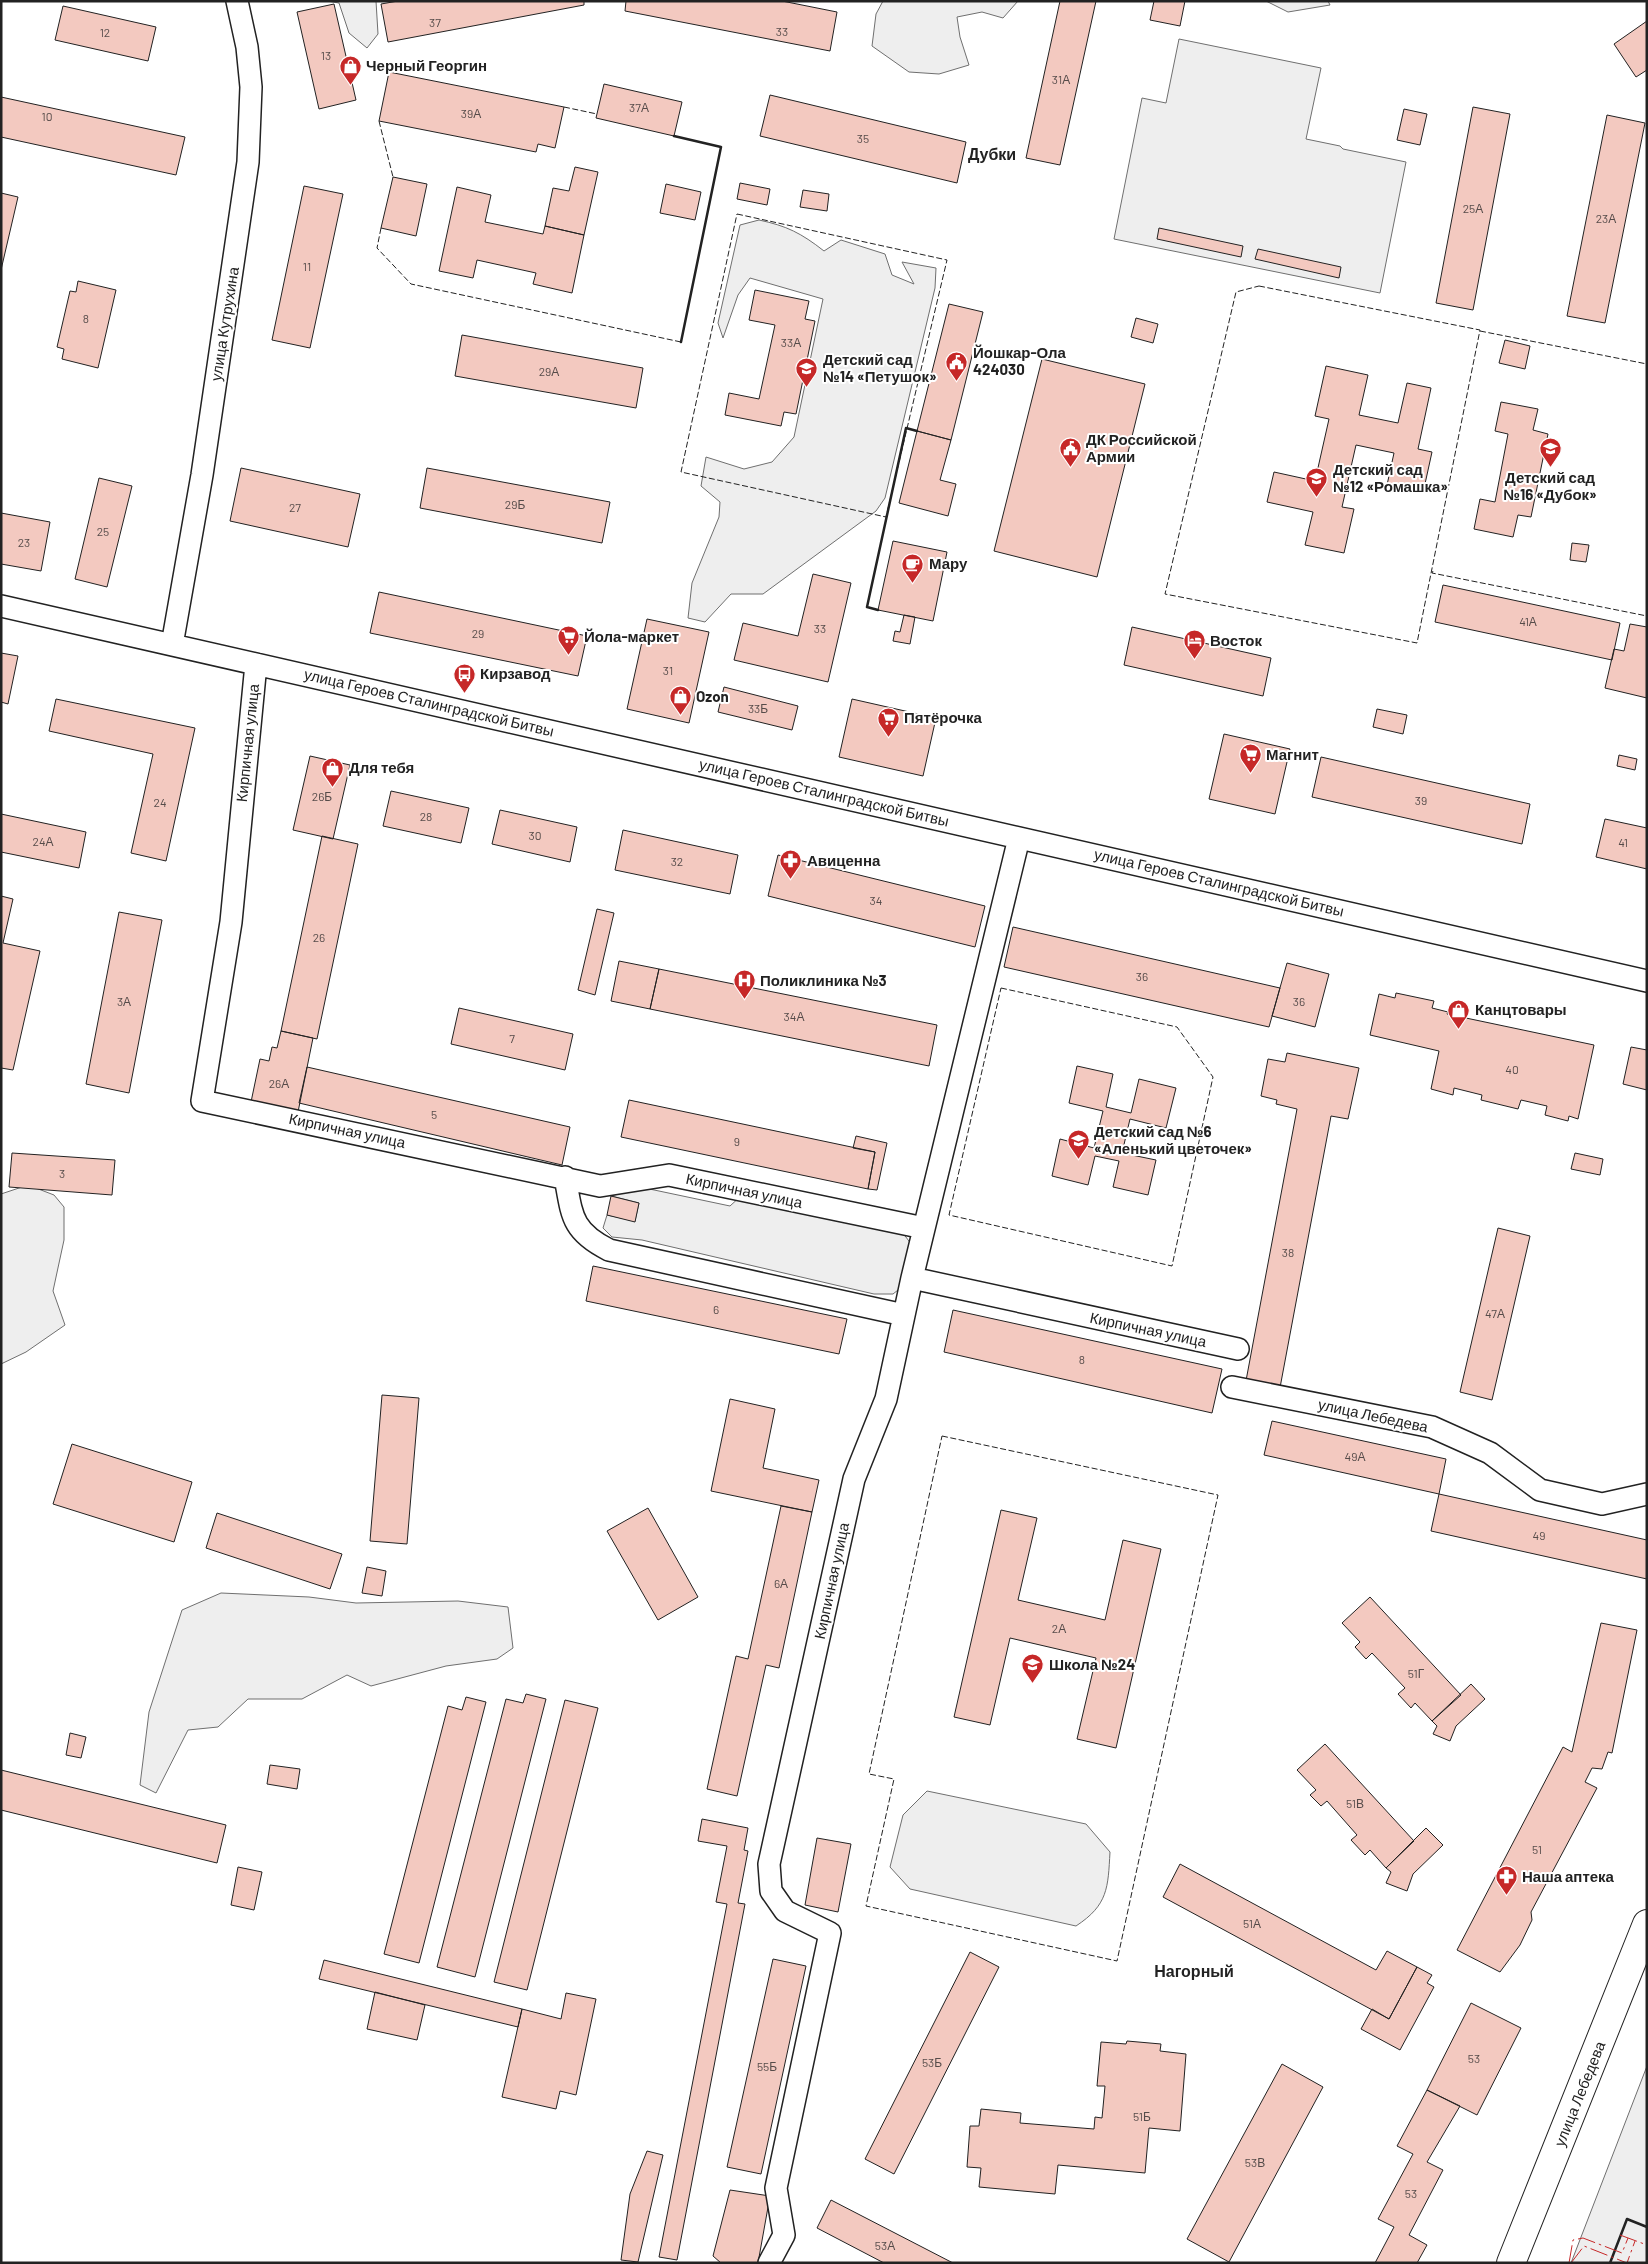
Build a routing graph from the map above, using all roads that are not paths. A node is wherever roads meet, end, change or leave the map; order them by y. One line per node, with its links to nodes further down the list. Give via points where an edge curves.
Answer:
1 (238, 1): 3 (street, улица Кутрухина, via 251,87 248,162 202,475)
2 (1, 606): 3 (street, улица Героев Сталинградской Битвы)
3 (172, 645): 4 (street, улица Героев Сталинградской Битвы)
4 (256, 664): 5 (street, улица Героев Сталинградской Битвы); 7 (street, Кирпичная улица, via 231,922 202,1101)
5 (1020, 838): 6 (street, улица Героев Сталинградской Битвы); 8 (street)
6 (1647, 981)
7 (565, 1177): 8 (street, Кирпичная улица, via 600,1186 670,1175); 10 (street, via 572,1217 583,1233 609,1250)
8 (924, 1228): 9 (street)
9 (912, 1278): 10 (street, Кирпичная улица); 11 (street, Кирпичная улица)
10 (904, 1314): 15 (street, Кирпичная улица, via 886,1399 854,1479 769,1864 771,1891 785,1911 830,1933 776,2188 784,2235)
11 (1238, 1349)
12 (1232, 1387): 13 (street, улица Лебедева, via 1432,1427 1490,1453 1540,1490 1602,1504)
13 (1647, 1494)
14 (1647, 1924): 16 (main road, улица Лебедева)
15 (769, 2263)
16 (1511, 2263)

